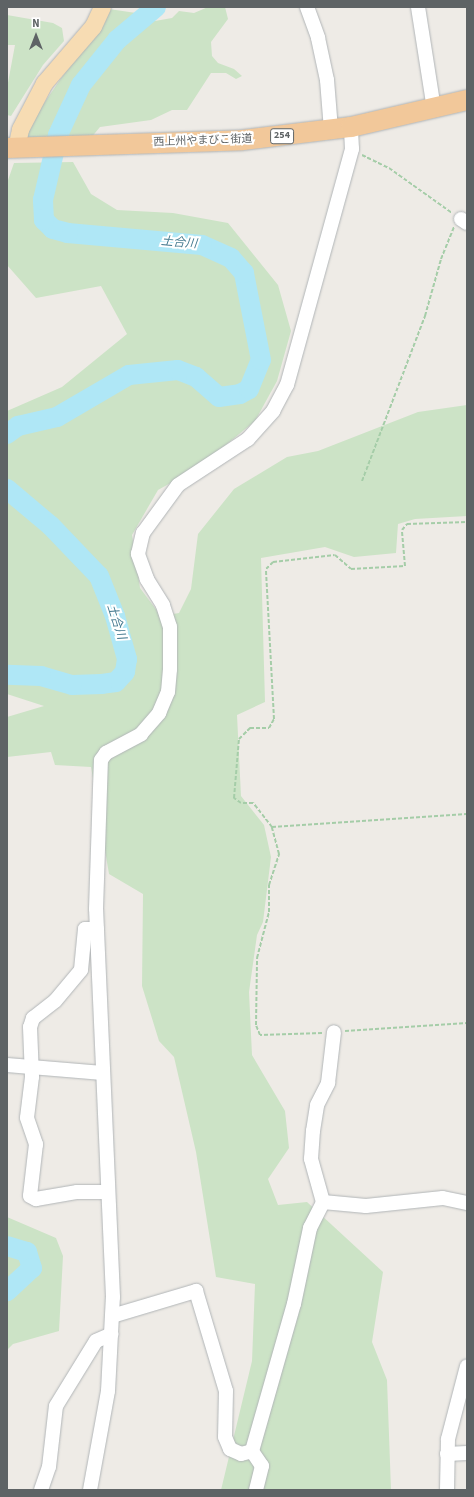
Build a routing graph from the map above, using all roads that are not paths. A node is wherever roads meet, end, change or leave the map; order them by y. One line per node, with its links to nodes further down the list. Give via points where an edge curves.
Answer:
1 (102, 7): 8 (main road, via 93,26 44,83 20,130)
2 (307, 7): 7 (street, via 318,38 327,80)
3 (418, 7): 5 (street)
4 (467, 100): 5 (highway, 西上州やまびこ街道 / 254)
5 (434, 109): 6 (highway, 西上州やまびこ街道 / 254)
6 (351, 127): 7 (highway, 西上州やまびこ街道 / 254); 9 (street, via 352,149 287,385 273,411 248,438 178,485 143,533 138,554 147,579 163,605 170,627 168,692 159,713 141,734 106,753 101,760)
7 (331, 130): 8 (highway, 西上州やまびこ街道 / 254, via 243,140)
8 (18, 147)
9 (97, 929): 12 (street, via 85,929 81,970 55,1001 34,1018 30,1027); 13 (street)
10 (334, 1032): 15 (street, via 328,1083 317,1105 311,1160)
11 (7, 1065): 12 (street)
12 (30, 1069): 13 (street); 14 (street, via 32,1077 28,1118 36,1144 30,1196 36,1199 77,1192)
13 (103, 1073): 14 (street)
14 (108, 1192): 17 (street)
15 (323, 1202): 16 (street, via 366,1206 443,1198); 20 (street, via 310,1228 294,1304)
16 (467, 1203)
17 (112, 1316): 18 (street); 20 (street, via 196,1291 226,1392 225,1437 230,1449 241,1454)
18 (112, 1334): 23 (street, via 96,1341 56,1406 49,1467); 24 (street, via 108,1391)
19 (467, 1366): 22 (street, via 448,1439)
20 (252, 1451): 25 (street, via 262,1466)
21 (467, 1453): 22 (street)
22 (447, 1454): 26 (street)
23 (41, 1490)
24 (90, 1490)
25 (256, 1490)
26 (447, 1490)

